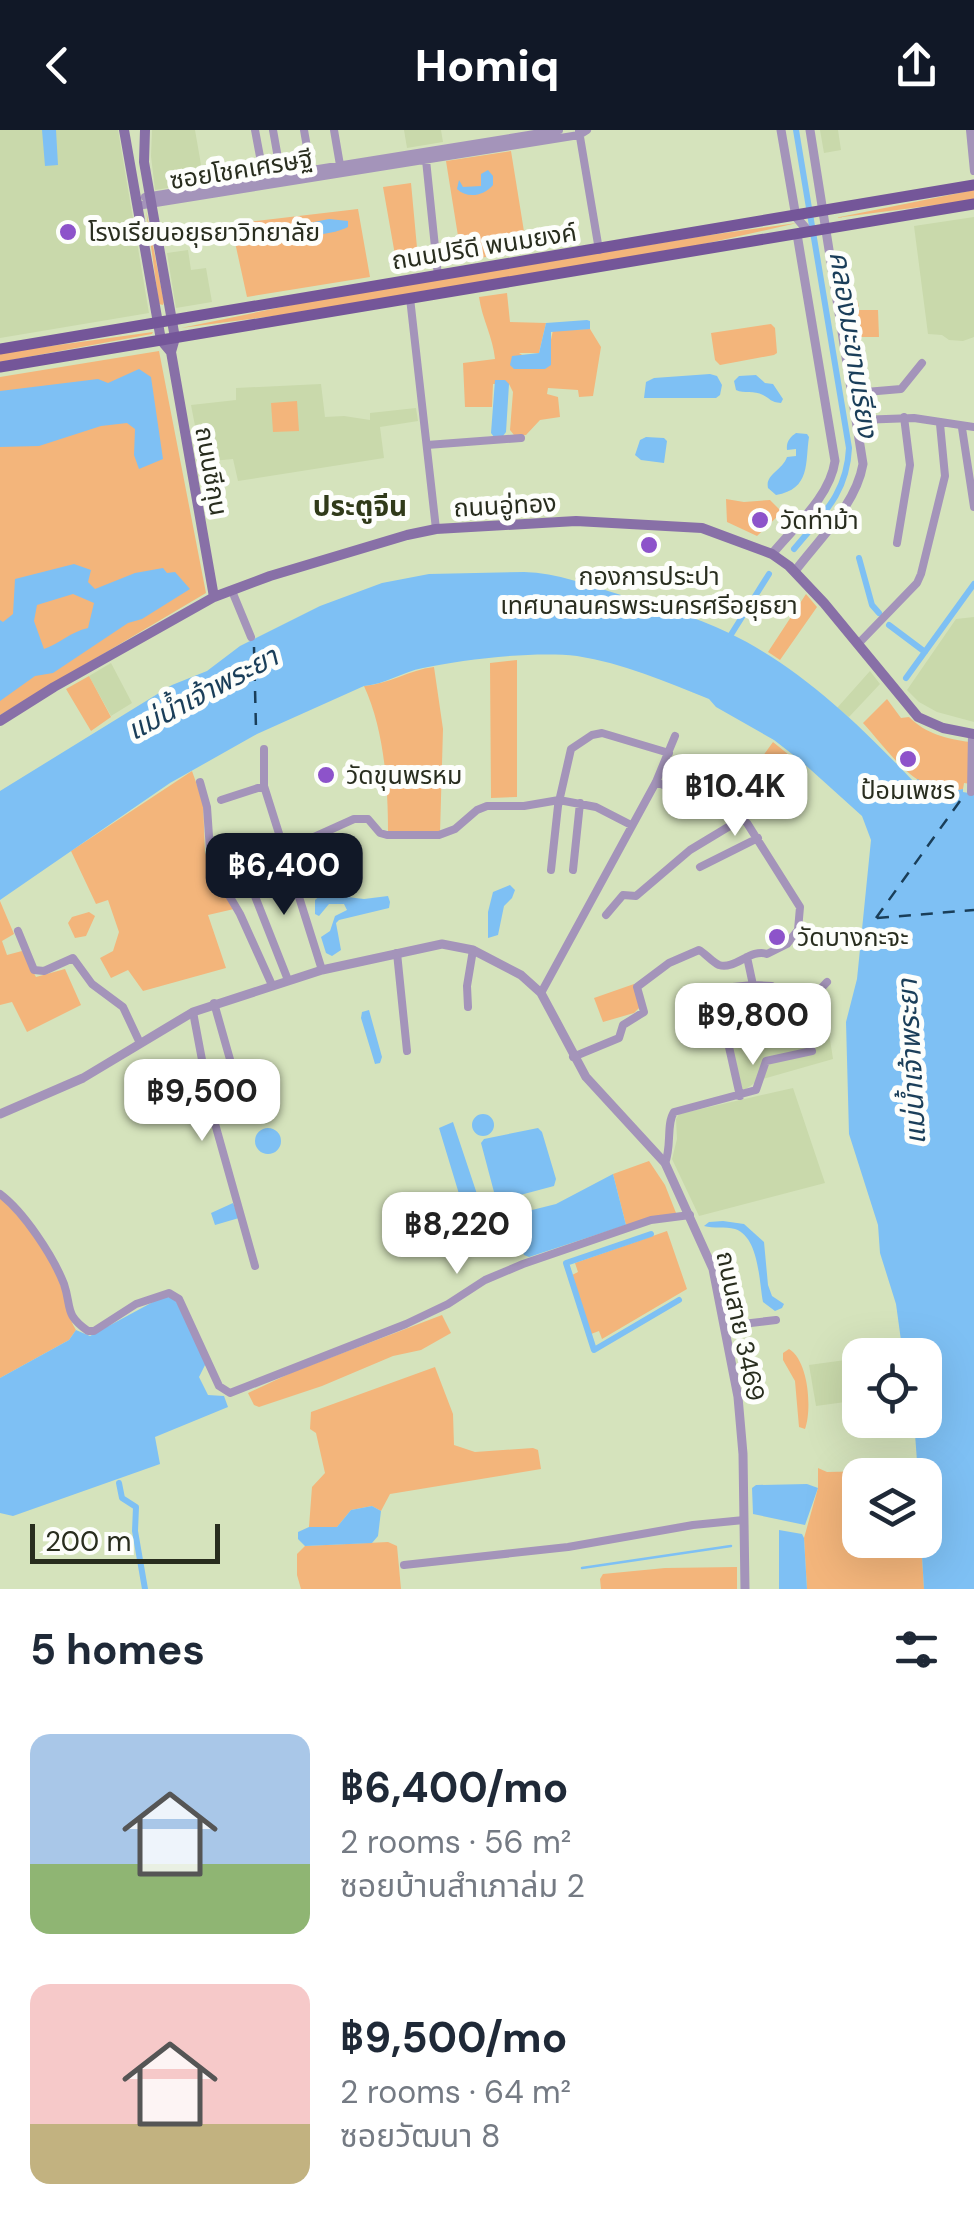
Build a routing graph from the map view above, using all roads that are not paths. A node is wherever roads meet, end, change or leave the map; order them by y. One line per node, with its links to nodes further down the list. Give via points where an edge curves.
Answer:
1 (124, 130): 21 (main road)
2 (145, 130): 20 (main road, ถนนชีกุน)
3 (255, 130): 18 (street)
4 (273, 130): 17 (street)
5 (304, 130): 15 (street)
6 (334, 130): 14 (street)
7 (559, 130): 12 (street, ซอยโชคเศรษฐี)
8 (782, 130): 24 (street)
9 (810, 130): 23 (street)
10 (970, 130): 16 (street)
11 (582, 132): 12 (street, ซอยโชคเศรษฐี); 25 (street)
12 (455, 151): 13 (street, ซอยโชคเศรษฐี); 14 (street, ซอยโชคเศรษฐี)
13 (426, 160): 20 (street, ซอยโชคเศรษฐี); 26 (street)
14 (340, 166): 15 (street, ซอยโชคเศรษฐี)
15 (311, 170): 17 (street, ซอยโชคเศรษฐี)
16 (974, 170)
17 (280, 175): 18 (street, ซอยโชคเศรษฐี)
18 (264, 178): 20 (street, ซอยโชคเศรษฐี)
19 (974, 185): 23 (main road, ถนนปรีดี พนมยงค์)
20 (150, 200): 21 (street, ซอยโชคเศรษฐี); 28 (main road, ถนนชีกุน)
21 (136, 202): 29 (main road)
22 (974, 204): 24 (main road, ถนนปรีดี พนมยงค์)
23 (820, 213): 24 (main road, ถนนปรีดี พนมยงค์); 24 (street)
24 (807, 227): 25 (main road, ถนนปรีดี พนมยงค์); 27 (main road, ถนนปรีดี พนมยงค์); 36 (street); 47 (street, via 835,461 824,490)
25 (599, 250): 26 (main road, ถนนปรีดี พนมยงค์)
26 (438, 276): 28 (main road, ถนนปรีดี พนมยงค์)
27 (410, 298): 30 (main road, ถนนปรีดี พนมยงค์); 43 (street)
28 (172, 320): 29 (main road, ถนนปรีดี พนมยงค์); 30 (main road, ถนนชีกุน)
29 (158, 323): 31 (main road); 32 (main road, ถนนปรีดี พนมยงค์)
30 (175, 338): 31 (main road, ถนนปรีดี พนมยงค์); 33 (main road, ถนนชีกุน)
31 (161, 340): 33 (main road); 35 (main road, ถนนปรีดี พนมยงค์)
32 (0, 349)
33 (172, 352): 50 (main road, ถนนชีกุน)
34 (922, 363): 36 (street, via 901,389)
35 (0, 367)
36 (854, 393): 38 (street)
37 (904, 417): 38 (street); 39 (street); 46 (street, via 910,465)
38 (858, 420): 48 (street, via 860,481)
39 (940, 424): 41 (street); 52 (street, via 945,476 921,574)
40 (974, 427): 41 (street)
41 (962, 428): 44 (street)
42 (521, 438): 43 (street)
43 (427, 446): 45 (street)
44 (974, 507)
45 (436, 529): 47 (main road, ถนนอู่ทอง, via 576,521 678,526 726,535); 49 (main road, ถนนอู่ทอง)
46 (896, 543)
47 (772, 554): 48 (main road, ถนนอู่ทอง)
48 (795, 571): 52 (main road, ถนนอู่ทอง)
49 (232, 591): 50 (main road, ถนนอู่ทอง); 51 (street)
50 (214, 597): 53 (main road, ถนนอู่ทอง)
51 (251, 637)
52 (859, 643): 54 (main road, ถนนอู่ทอง, via 918,717)
53 (0, 721)
54 (973, 734): 61 (street)
55 (675, 736): 57 (street)
56 (264, 749): 60 (street)
57 (669, 753): 59 (street); 63 (street, via 592,734 571,749)
58 (200, 782): 81 (street, via 212,866)
59 (656, 782): 65 (street); 66 (street)
60 (264, 786): 62 (street); 68 (street)
61 (971, 792)
62 (221, 800)
63 (559, 800): 64 (street); 68 (street, via 487,806 439,836 387,835 368,819 354,819); 70 (street)
64 (580, 803): 66 (street); 71 (street)
65 (743, 818): 67 (street); 73 (street, via 690,850 636,896 623,895)
66 (631, 826): 84 (street)
67 (758, 838): 69 (street); 77 (street, via 800,907 798,930 768,954)
68 (283, 852): 78 (street)
69 (700, 867)
70 (551, 870)
71 (573, 870)
72 (245, 871): 79 (street)
73 (606, 916)
74 (18, 931): 88 (street, via 34,970 76,960 92,984 123,1007)
75 (473, 950): 76 (street, ถนนสาย 3469, via 442,944); 84 (street, ถนนสาย 3469); 86 (street)
76 (396, 952): 78 (street, ถนนสาย 3469); 90 (street)
77 (747, 956): 82 (street); 92 (street, via 722,966 698,950 669,963 637,987 644,1012 624,1025 619,1038)
78 (322, 970): 79 (street, ถนนสาย 3469)
79 (288, 980): 81 (street, ถนนสาย 3469)
80 (827, 982): 82 (street, via 811,999)
81 (272, 985): 85 (street, ถนนสาย 3469)
82 (753, 985): 83 (street)
83 (713, 989)
84 (541, 993): 92 (street, ถนนสาย 3469)
85 (214, 1004): 87 (street, ถนนสาย 3469); 93 (street)
86 (468, 1007)
87 (192, 1012): 88 (street, ถนนสาย 3469); 99 (street)
88 (139, 1041): 95 (street, ถนนสาย 3469, via 82,1078)
89 (729, 1047): 94 (street)
90 (406, 1051)
91 (812, 1052): 94 (street, via 766,1061 759,1087)
92 (573, 1057): 96 (street, ถนนสาย 3469)
93 (233, 1070)
94 (740, 1096): 96 (street, via 674,1112)
95 (0, 1114)
96 (665, 1163): 98 (street, ถนนสาย 3469)
97 (0, 1194): 98 (street, via 50,1258 76,1323 94,1331 136,1304 169,1293 185,1310 219,1386 230,1393 406,1324 522,1264 651,1220)
98 (691, 1215): 101 (street, ถนนสาย 3469, via 713,1269)
99 (255, 1266)
100 (776, 1320): 101 (street)
101 (725, 1326): 102 (street, ถนนสาย 3469, via 738,1397)
102 (744, 1520): 103 (street); 104 (street, ถนนสาย 3469)
103 (404, 1564)
104 (745, 1589)

